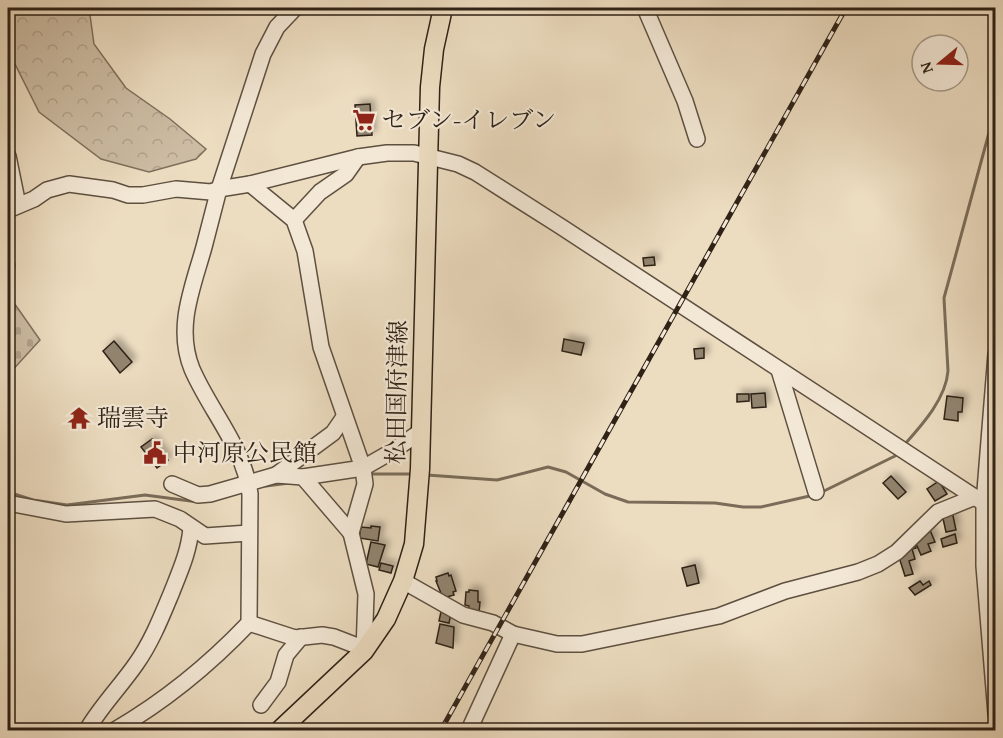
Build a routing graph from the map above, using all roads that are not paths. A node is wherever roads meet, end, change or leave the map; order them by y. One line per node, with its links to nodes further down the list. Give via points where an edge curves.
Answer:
1 (295, 8): 11 (street, via 277,27 263,54)
2 (443, 8): 8 (main road, 松田国府津線, via 430,87)
3 (645, 8): 6 (street)
4 (993, 8): 5 (street)
5 (996, 12)
6 (697, 139)
7 (8, 156): 12 (street)
8 (428, 156): 9 (street, via 387,153); 15 (street, via 475,171); 17 (main road, 松田国府津線)
9 (358, 157): 10 (street); 13 (street, via 346,174 320,192)
10 (250, 184): 11 (street); 13 (street)
11 (219, 189): 12 (street, via 128,195 69,184); 22 (street, via 190,290 186,342 192,367 229,435)
12 (13, 207)
13 (294, 220): 16 (street, via 305,252 321,347)
14 (996, 354): 25 (street)
15 (779, 370): 23 (street); 25 (street)
16 (344, 417): 18 (street); 19 (street, via 333,433)
17 (420, 432): 18 (street); 29 (main road, 松田国府津線, via 414,544)
18 (364, 472): 20 (street); 28 (street, via 365,484)
19 (276, 475): 20 (street); 22 (street)
20 (306, 482): 28 (street)
21 (172, 484): 22 (street, via 198,495)
22 (249, 488): 27 (street)
23 (816, 492)
24 (8, 503): 26 (street, via 66,514 155,510)
25 (988, 505): 31 (street, via 938,512 897,552 878,564 785,591 719,616 582,644 557,644); 35 (street, via 984,566)
26 (191, 528): 27 (street, via 205,536); 36 (street, via 189,546 163,616 136,664 97,711)
27 (249, 533): 30 (street)
28 (351, 533): 33 (street, via 366,594)
29 (403, 581): 31 (street, via 463,615 493,622); 33 (main road, 松田国府津線, via 386,619)
30 (249, 623): 32 (street, via 283,636); 37 (street, via 162,701)
31 (513, 634): 39 (street)
32 (301, 638): 33 (street, via 334,637); 34 (street, via 286,655 278,682)
33 (364, 650): 38 (main road, 松田国府津線)
34 (261, 705)
35 (996, 714)
36 (87, 730)
37 (115, 730)
38 (280, 730)
39 (469, 730)

